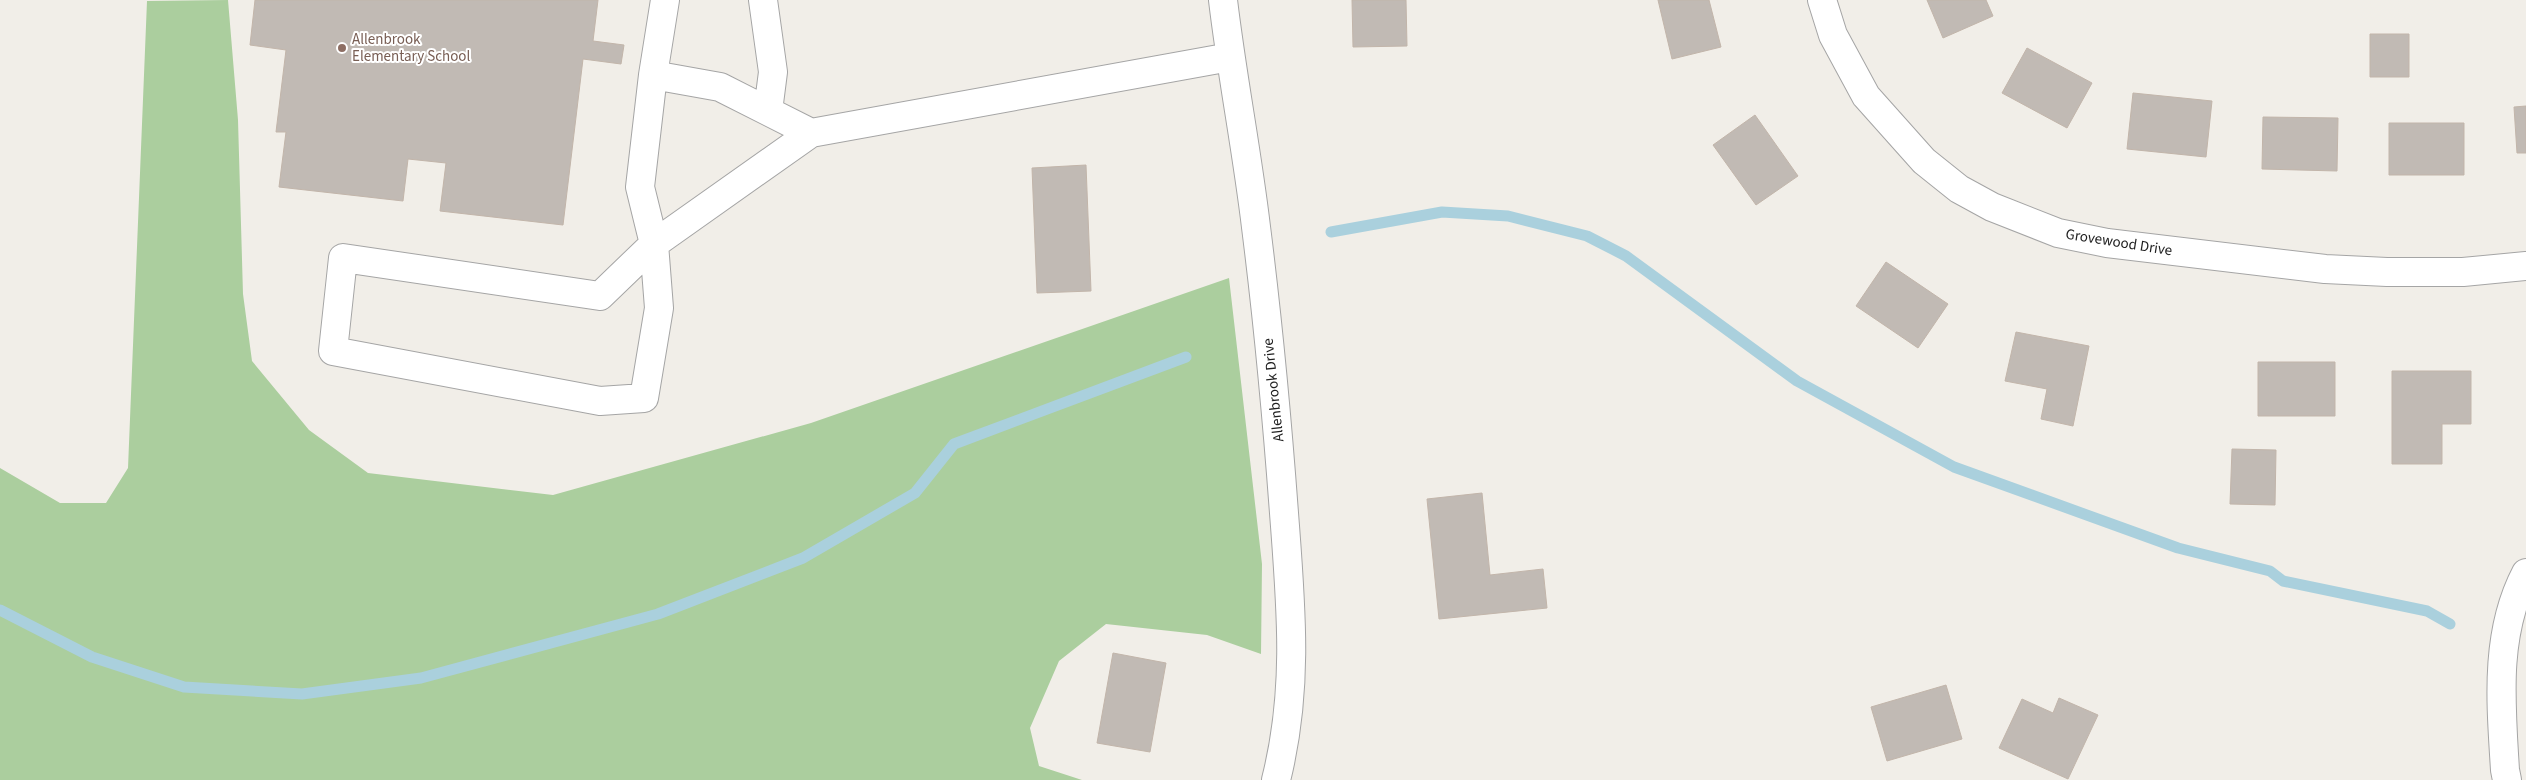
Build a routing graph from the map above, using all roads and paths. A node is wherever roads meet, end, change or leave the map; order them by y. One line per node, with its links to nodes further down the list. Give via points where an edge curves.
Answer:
1 (665, 0): 6 (street)
2 (763, 0): 7 (street, via 773,72)
3 (1224, 0): 5 (street, Allenbrook Drive)
4 (1822, 0): 10 (street, Grovewood Drive, via 1833,35 1866,96 1924,161 1959,188 1992,207 2050,230 2107,243 2324,269 2463,272)
5 (1230, 57): 8 (street); 12 (street, Allenbrook Drive, via 1256,226 1281,466 1293,634 1293,671 1284,748)
6 (653, 75): 7 (street, via 720,87); 9 (street, via 640,187)
7 (768, 111): 8 (street)
8 (811, 133): 9 (street)
9 (654, 244): 9 (street, via 659,308 644,398 600,401 333,351 343,258 600,296)
10 (2526, 266)
11 (2526, 572): 13 (street, via 2506,632 2500,679)
12 (1276, 780)
13 (2508, 780)

